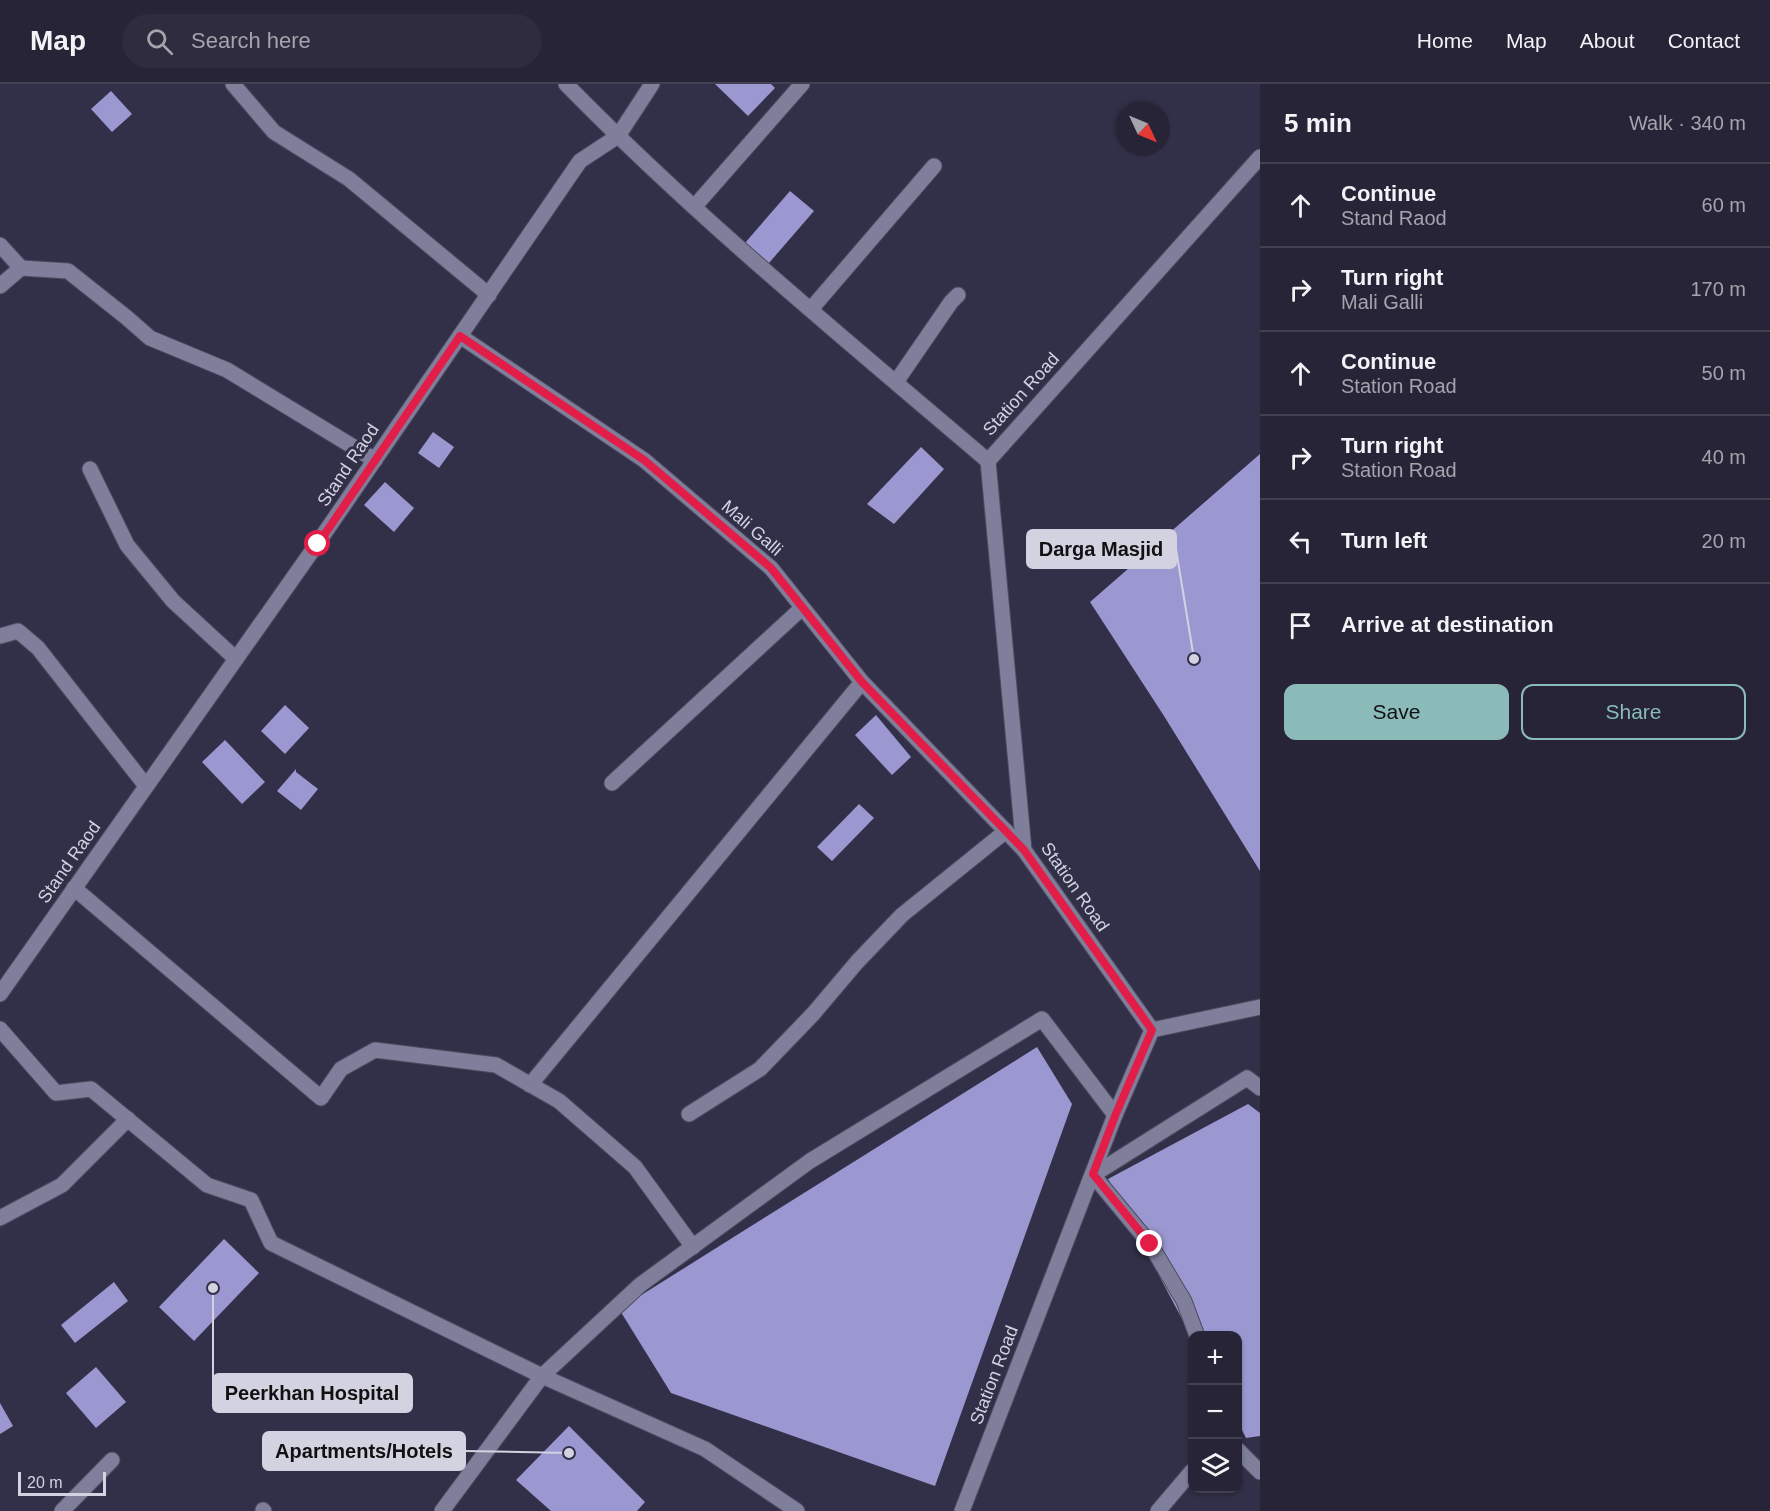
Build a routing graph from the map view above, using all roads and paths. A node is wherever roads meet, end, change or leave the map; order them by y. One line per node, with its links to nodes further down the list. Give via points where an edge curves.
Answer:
1 (233, 84): 12 (street, via 274,132 349,178)
2 (566, 84): 5 (street)
3 (652, 84): 5 (street, Stand Raod)
4 (802, 84): 8 (street)
5 (618, 136): 8 (street); 12 (street, Stand Raod, via 580,161)
6 (1260, 157): 18 (street, Station Road)
7 (934, 166): 14 (street)
8 (695, 206): 14 (street)
9 (0, 245): 10 (street)
10 (21, 268): 11 (street); 17 (street, via 68,271 150,338 227,370)
11 (0, 286)
12 (489, 295): 15 (street, Stand Raod)
13 (958, 295): 16 (street)
14 (811, 309): 16 (street)
15 (460, 336): 17 (street, Stand Raod); 20 (street, Mali Galli, via 644,460 771,568)
16 (896, 382): 18 (street)
17 (375, 460): 22 (street, Stand Raod)
18 (988, 461): 27 (street, Station Road)
19 (90, 469): 22 (street, via 127,545 172,601)
20 (802, 608): 23 (street, Mali Galli); 24 (street)
21 (0, 636): 25 (street, via 18,631 38,648)
22 (236, 659): 25 (street, Stand Raod)
23 (862, 682): 26 (street, Mali Galli); 33 (street)
24 (612, 783)
25 (146, 786): 28 (street, Stand Raod)
26 (1006, 831): 27 (street, Mali Galli); 35 (street, via 902,915 760,1069)
27 (1024, 850): 32 (street, Station Road)
28 (74, 888): 29 (street, Stand Raod); 33 (street, via 321,1098 341,1068 375,1050 496,1065)
29 (0, 994)
30 (1260, 1007): 32 (street)
31 (0, 1029): 37 (street, via 56,1094 91,1089)
32 (1152, 1030): 36 (street, Station Road)
33 (530, 1085): 40 (street, via 559,1101 635,1167)
34 (1260, 1088): 38 (street, via 1247,1078)
35 (689, 1114)
36 (1115, 1116): 38 (street, Station Road); 40 (street, via 1042,1019 810,1161)
37 (128, 1119): 39 (street, via 62,1185); 42 (street, via 207,1185 251,1200 272,1243)
38 (1093, 1174): 41 (street, via 1150,1244 1184,1301); 50 (street, Station Road)
39 (0, 1218)
40 (693, 1247): 42 (street, via 640,1285)
41 (1195, 1331)
42 (542, 1376): 48 (street); 49 (street, via 705,1449)
43 (1242, 1454): 45 (street)
44 (112, 1460): 47 (street)
45 (1260, 1472)
46 (1188, 1476): 51 (street)
47 (62, 1511)
48 (442, 1511)
49 (797, 1511)
50 (962, 1511)
51 (1158, 1511)

